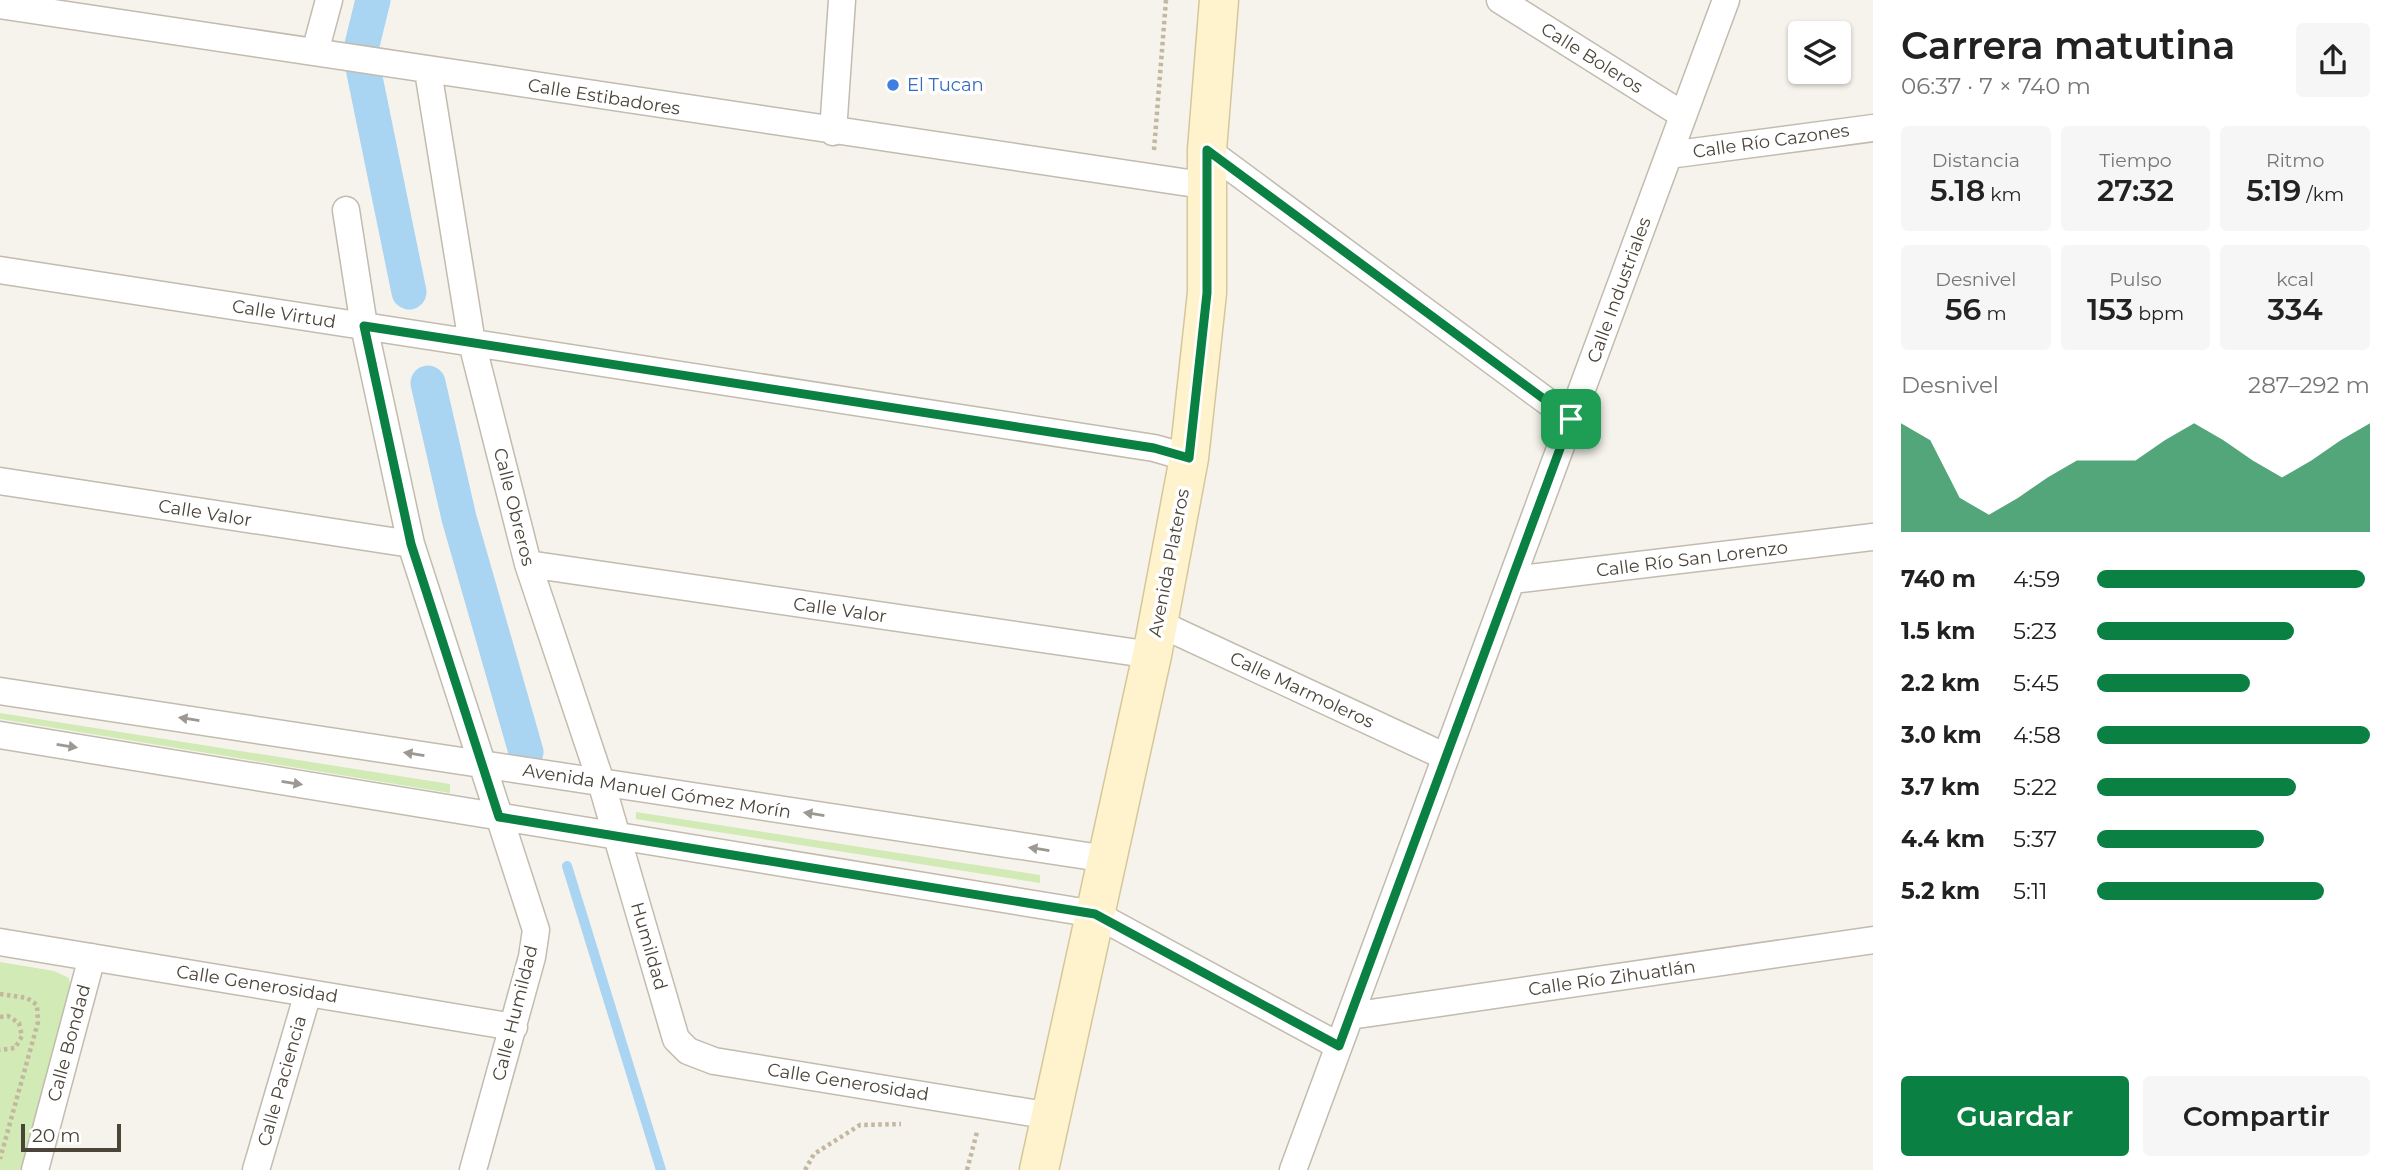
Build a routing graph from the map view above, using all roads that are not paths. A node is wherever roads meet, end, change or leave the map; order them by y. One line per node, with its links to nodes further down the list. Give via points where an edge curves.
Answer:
1 (329, 0): 7 (street)
2 (842, 0): 11 (street)
3 (1219, 0): 13 (street, Avenida Plateros)
4 (1500, 0): 9 (street, Calle Boleros)
5 (1726, 0): 9 (street, Calle Industriales)
6 (0, 5): 7 (street, Calle Estibadores)
7 (322, 53): 8 (street, Calle Estibadores)
8 (428, 71): 11 (street, Calle Estibadores); 17 (street, Calle Obreros)
9 (1684, 115): 12 (street, Calle Industriales)
10 (1873, 128): 12 (street, Calle Río Cazones)
11 (833, 132): 13 (street, Calle Estibadores, via 1152,178)
12 (1669, 155): 18 (street, Calle Industriales)
13 (1208, 168): 18 (street); 19 (street, Avenida Plateros, via 1207,293)
14 (346, 210): 16 (street)
15 (0, 270): 16 (street, Calle Virtud)
16 (364, 326): 17 (street, Calle Virtud); 22 (street)
17 (472, 343): 19 (street, Calle Virtud, via 1140,446); 23 (street, Calle Obreros)
18 (1571, 419): 24 (street, Calle Industriales)
19 (1189, 458): 25 (street, Avenida Plateros)
20 (0, 481): 22 (street, Calle Valor)
21 (1873, 537): 24 (street, Calle Río San Lorenzo)
22 (411, 544): 29 (street)
23 (528, 564): 25 (street, Calle Valor); 30 (street, Calle Obreros)
24 (1512, 580): 28 (street, Calle Industriales)
25 (1155, 639): 28 (street, Calle Marmoleros); 33 (street, Avenida Plateros)
26 (0, 691): 29 (street, Avenida Manuel Gómez Morín, one-way to 26)
27 (0, 735): 31 (street, one-way to 31)
28 (1446, 757): 39 (street, Calle Industriales)
29 (481, 764): 30 (street, Avenida Manuel Gómez Morín); 31 (street, Calle Humildad)
30 (601, 782): 32 (street, Calle Obreros); 33 (street, Avenida Manuel Gómez Morín, one-way to 30)
31 (499, 817): 32 (street); 40 (street, Calle Humildad, via 536,930)
32 (618, 836): 34 (street); 42 (street, Humildad, via 676,1039)
33 (1107, 859): 34 (street, Avenida Plateros)
34 (1095, 914): 41 (street); 43 (street, Avenida Plateros)
35 (1873, 940): 39 (street, Calle Río Zihuatlán)
36 (0, 942): 37 (street, Calle Generosidad)
37 (92, 957): 38 (street, Calle Generosidad); 44 (street, Calle Bondad)
38 (308, 993): 40 (street, Calle Generosidad); 45 (street, Calle Paciencia)
39 (1350, 1016): 41 (street, Calle Industriales)
40 (514, 1027): 46 (street, Calle Humildad)
41 (1339, 1046): 48 (street, Calle Industriales)
42 (688, 1051): 43 (street, Calle Generosidad, via 713,1061)
43 (1051, 1116): 47 (street, Avenida Plateros)
44 (35, 1170)
45 (256, 1170)
46 (473, 1170)
47 (1039, 1170)
48 (1293, 1170)

